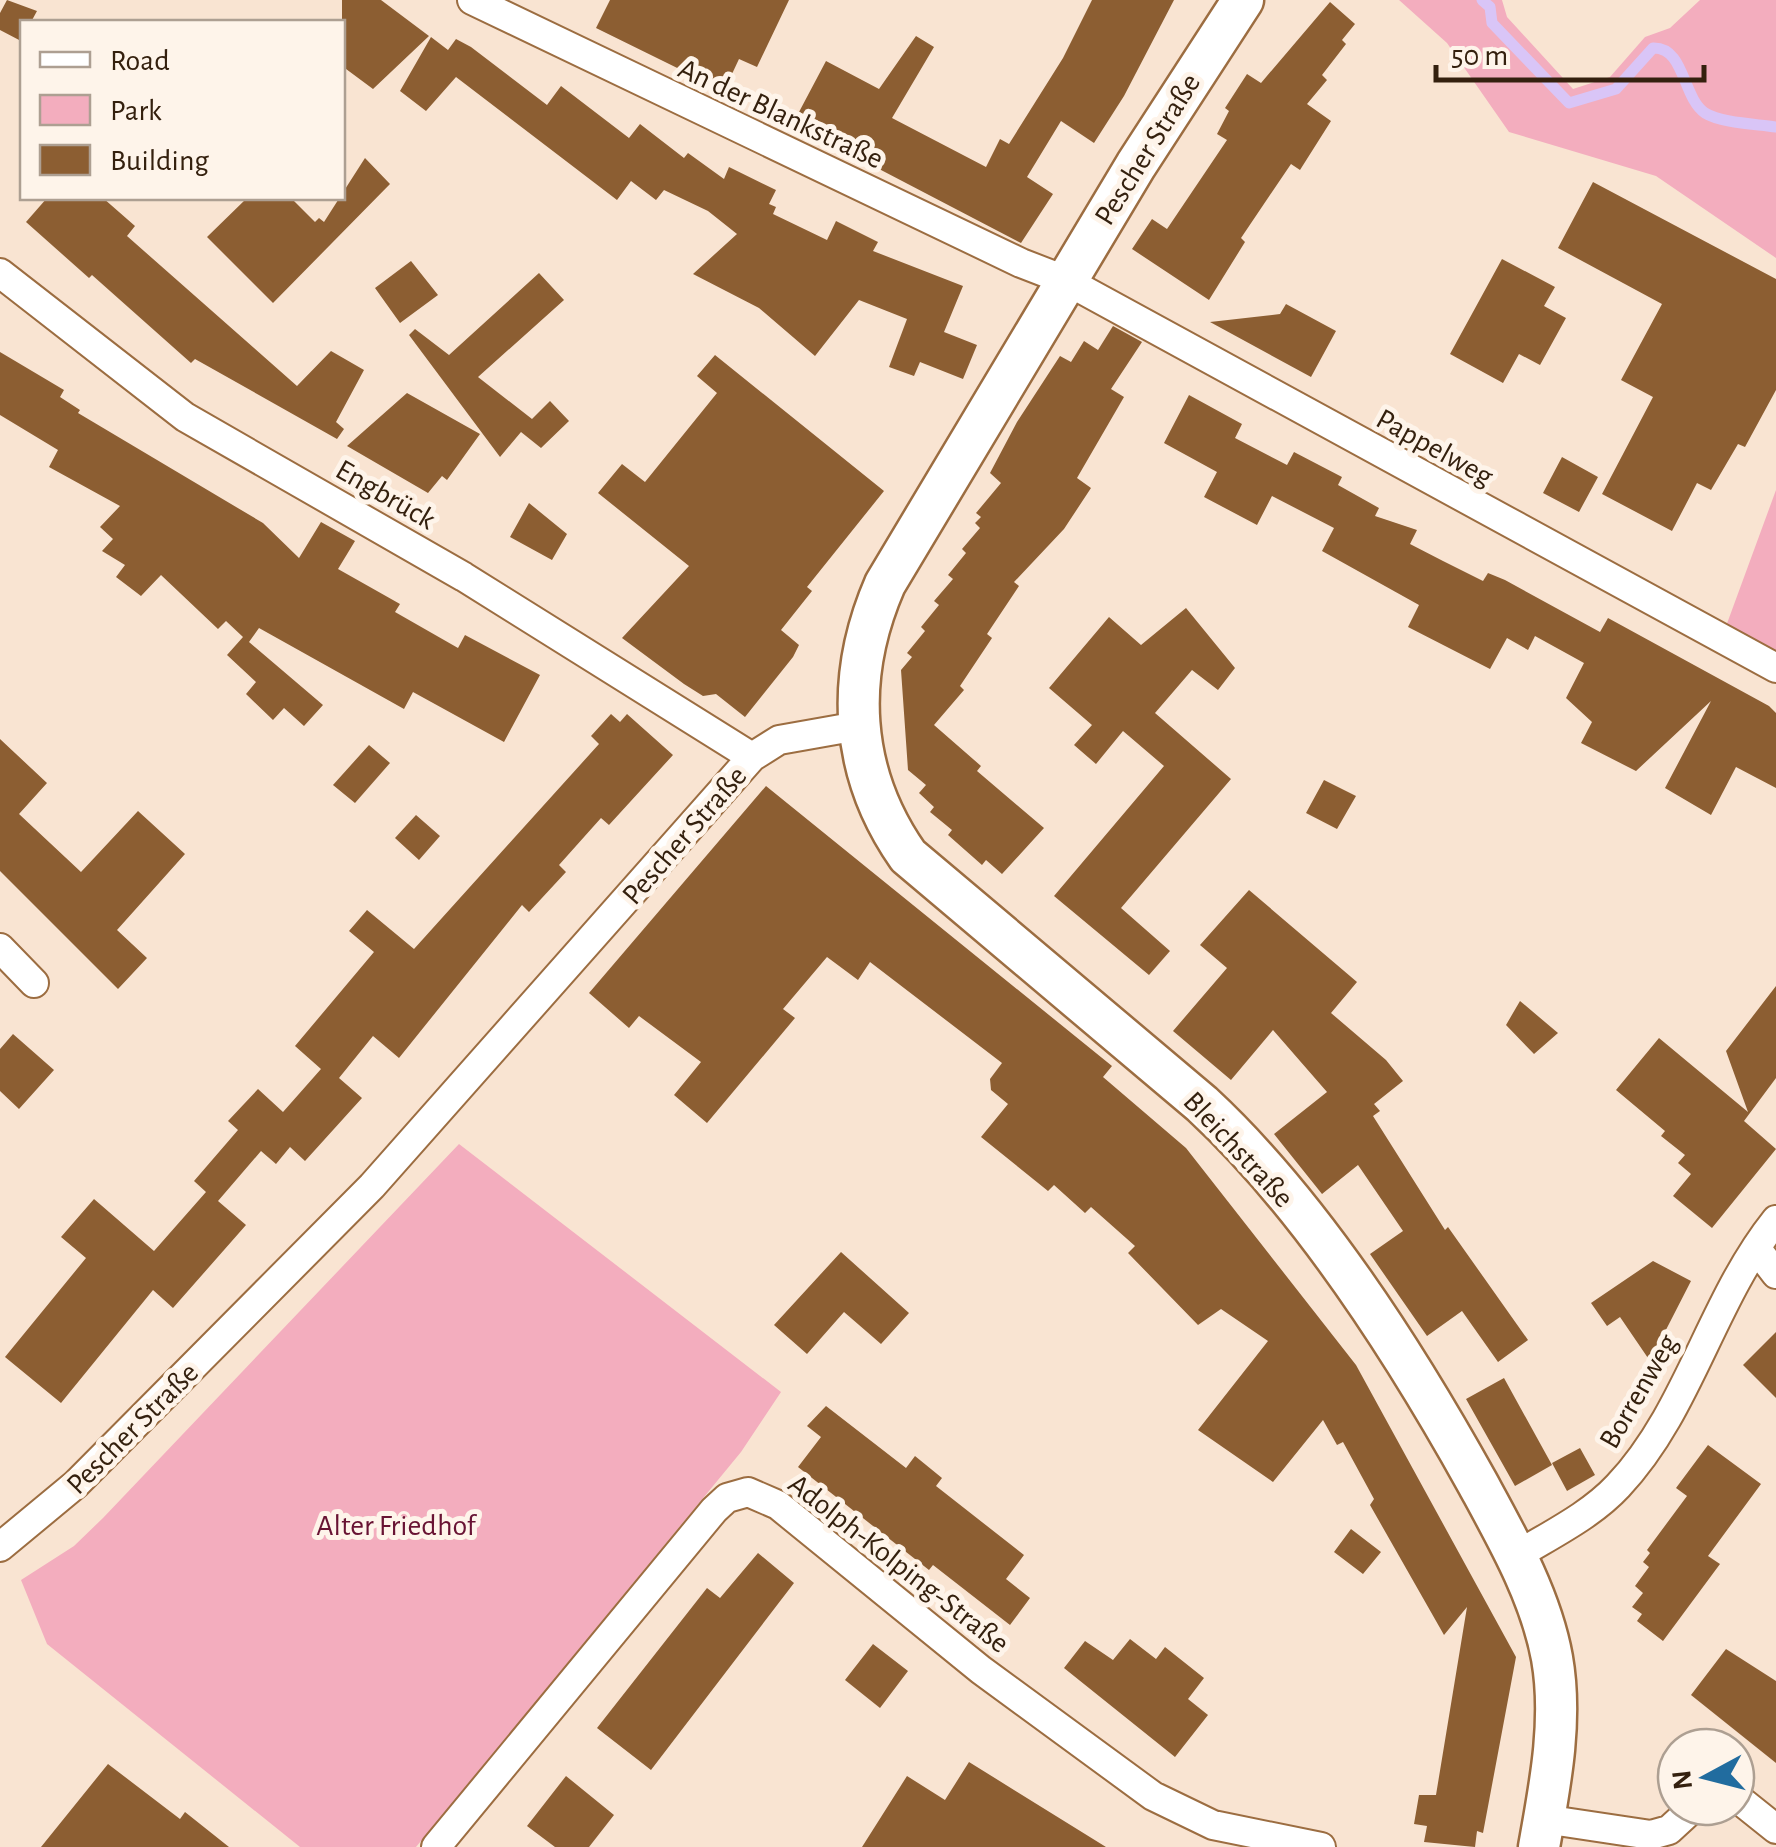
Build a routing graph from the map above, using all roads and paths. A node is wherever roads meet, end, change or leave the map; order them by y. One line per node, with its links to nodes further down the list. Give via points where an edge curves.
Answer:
1 (472, 0): 4 (street, An der Blankstraße)
2 (1244, 0): 4 (main road, Pescher Straße)
3 (0, 273): 7 (street, Engbrück, via 185,417 450,569)
4 (1065, 280): 5 (street, Pappelweg); 6 (main road, Pescher Straße, via 885,584 861,654)
5 (1776, 668)
6 (858, 726): 7 (street, Pescher Straße, via 779,740); 14 (main road, Bleichstraße, via 879,808 918,867 1202,1104 1282,1190 1419,1384)
7 (752, 757): 13 (street, Pescher Straße, via 372,1186 76,1484)
8 (0, 948): 9 (street)
9 (34, 984)
10 (1776, 1220): 11 (street, Borrenweg)
11 (1756, 1248): 12 (street); 14 (street, Borrenweg, via 1632,1470 1598,1504)
12 (1776, 1274)
13 (0, 1546)
14 (1516, 1556): 18 (main road, Bleichstraße, via 1549,1639 1556,1708)
15 (1756, 1813): 17 (street)
16 (1673, 1827): 18 (street, via 1651,1835)
17 (1776, 1829)
18 (1542, 1833)
19 (436, 1847): 20 (street, Adolph-Kolping-Straße, via 714,1510 748,1492 778,1505 981,1670 1153,1796 1212,1825)
20 (1321, 1847)

